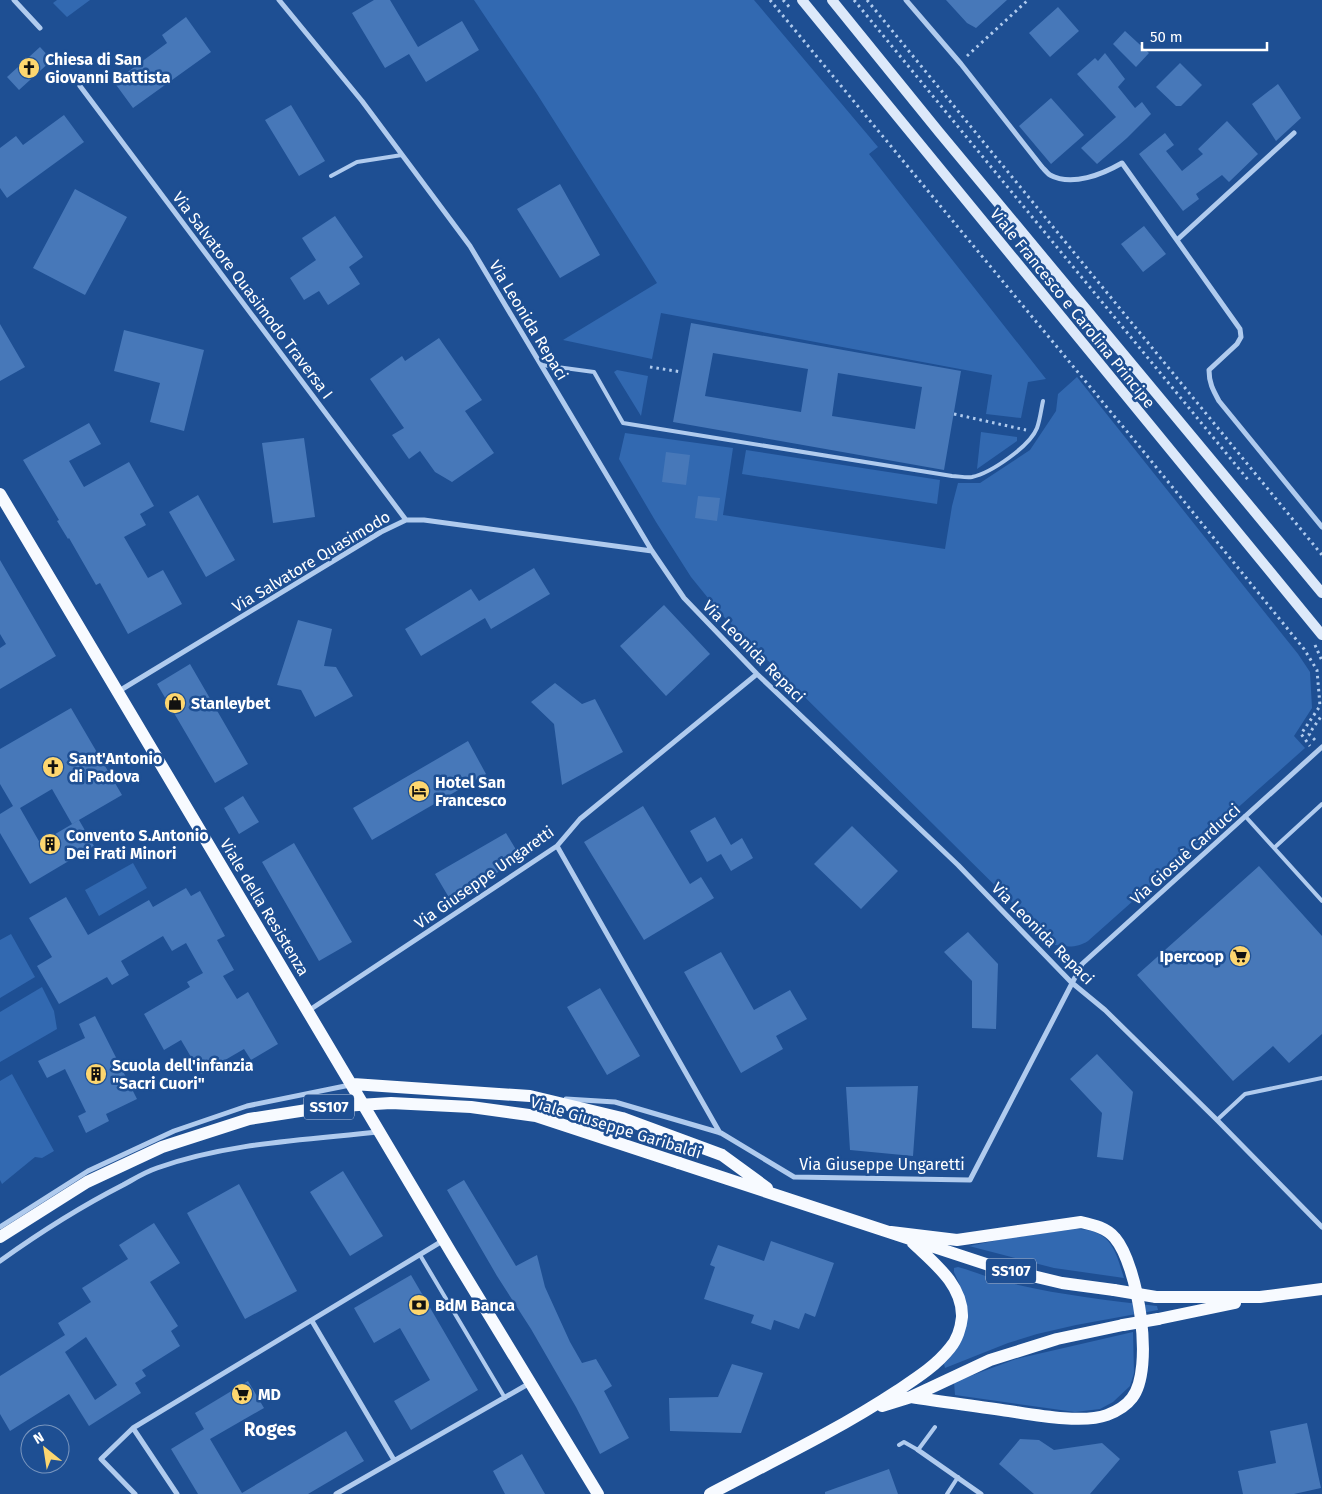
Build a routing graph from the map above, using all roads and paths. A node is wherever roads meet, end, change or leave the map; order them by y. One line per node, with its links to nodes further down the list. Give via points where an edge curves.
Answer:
1 (14, 0): 10 (street)
2 (279, 0): 14 (street, Via Leonida Repaci)
3 (770, 0): 35 (path, via 1304,649 1317,670 1320,706 1301,734)
4 (802, 0): 30 (street, Viale Francesco e Carolina Principe)
5 (832, 0): 29 (street, Viale Francesco e Carolina Principe)
6 (854, 0): 23 (path)
7 (867, 0): 28 (path)
8 (906, 0): 16 (street, via 1050,175 1080,179 1097,175 1122,162)
9 (1028, 0): 11 (path)
10 (40, 28)
11 (965, 58)
12 (80, 86): 25 (street, Via Salvatore Quasimodo Traversa I)
13 (1294, 133): 16 (street)
14 (402, 155): 15 (lane, via 357,162); 17 (street, Via Leonida Repaci, via 470,246)
15 (332, 176)
16 (1177, 240): 26 (street, via 1240,329 1241,337 1237,344 1209,370 1212,388)
17 (542, 365): 22 (lane, via 594,372 623,423 952,476 970,477 983,473 1021,448); 27 (street, Via Leonida Repaci)
18 (650, 367): 19 (path)
19 (682, 372)
20 (1043, 401): 22 (lane)
21 (954, 414): 22 (path)
22 (1035, 432)
23 (1253, 486)
24 (2, 500): 32 (main road, Viale della Resistenza)
25 (406, 520): 27 (street, Via Salvatore Quasimodo); 32 (street, Via Salvatore Quasimodo, via 372,537)
26 (1322, 527)
27 (652, 551): 31 (street, Via Leonida Repaci, via 684,598)
28 (1322, 555)
29 (1322, 593)
30 (1322, 635)
31 (757, 674): 38 (street, Via Giuseppe Ungaretti, via 580,819); 41 (street, Via Leonida Repaci, via 958,865)
32 (119, 691): 42 (main road, Viale della Resistenza)
33 (1322, 715): 34 (path, via 1309,734)
34 (1322, 747): 35 (street, Via Giosuè Carducci)
35 (1316, 752): 37 (street, Via Giosuè Carducci)
36 (1322, 804): 39 (lane)
37 (1245, 816): 39 (lane); 41 (street, Via Giosuè Carducci, via 1082,964)
38 (557, 846): 42 (street, Via Giuseppe Ungaretti); 48 (street)
39 (1274, 848): 40 (lane)
40 (1322, 901)
41 (1072, 982): 46 (street, Via Leonida Repaci); 48 (street, Via Giuseppe Ungaretti, via 970,1180 794,1178)
42 (308, 1011): 44 (main road, Viale della Resistenza)
43 (1322, 1078): 46 (lane, via 1245,1094)
44 (353, 1084): 45 (main road); 47 (main road, Viale della Resistenza); 50 (street, via 247,1106 174,1131 88,1171)
45 (530, 1096): 48 (street, Via Giuseppe Ungaretti, via 615,1102); 49 (main road, via 622,1118 722,1155)
46 (1217, 1120): 51 (street, Via Leonida Repaci)
47 (380, 1132): 54 (main road, Viale della Resistenza); 57 (street, via 214,1152 155,1168 102,1196)
48 (721, 1133)
49 (777, 1195): 52 (main road, Viale Giuseppe Garibaldi / SS107); 53 (main road, Viale Giuseppe Garibaldi / SS107, bridge, via 536,1116 472,1107 392,1103 326,1107 250,1119 162,1147 87,1182)
50 (0, 1227)
51 (1322, 1227)
52 (891, 1232): 55 (main road, Viale Giuseppe Garibaldi / SS107); 62 (main road, via 957,1240 1081,1222 1102,1227 1115,1237 1134,1277 1143,1339 1141,1373 1133,1397 1105,1416 1088,1419 1042,1416)
53 (0, 1237)
54 (445, 1240): 56 (street); 61 (main road, Viale della Resistenza)
55 (910, 1240): 59 (main road, Viale Giuseppe Garibaldi / SS107, bridge, via 995,1267 1062,1283 1156,1297); 64 (main road, via 939,1268 958,1293 962,1317 960,1326 952,1347 943,1356 920,1376)
56 (420, 1255): 60 (street); 63 (lane)
57 (0, 1261)
58 (1322, 1289): 59 (main road, SS107)
59 (1260, 1297): 62 (main road, bridge, via 1057,1339 990,1360)
60 (312, 1321): 66 (street); 69 (street)
61 (530, 1383): 63 (street); 74 (main road, Viale della Resistenza)
62 (911, 1397): 64 (main road)
63 (505, 1398): 69 (street)
64 (868, 1410): 75 (main road)
65 (936, 1427): 68 (lane)
66 (133, 1428): 71 (street, via 101,1459); 72 (street)
67 (899, 1444): 68 (lane, via 904,1442)
68 (918, 1450): 70 (street)
69 (394, 1460): 73 (street)
70 (958, 1477): 76 (lane); 77 (street)
71 (135, 1494)
72 (177, 1494)
73 (336, 1494)
74 (598, 1494)
75 (710, 1494)
76 (947, 1494)
77 (981, 1494)

